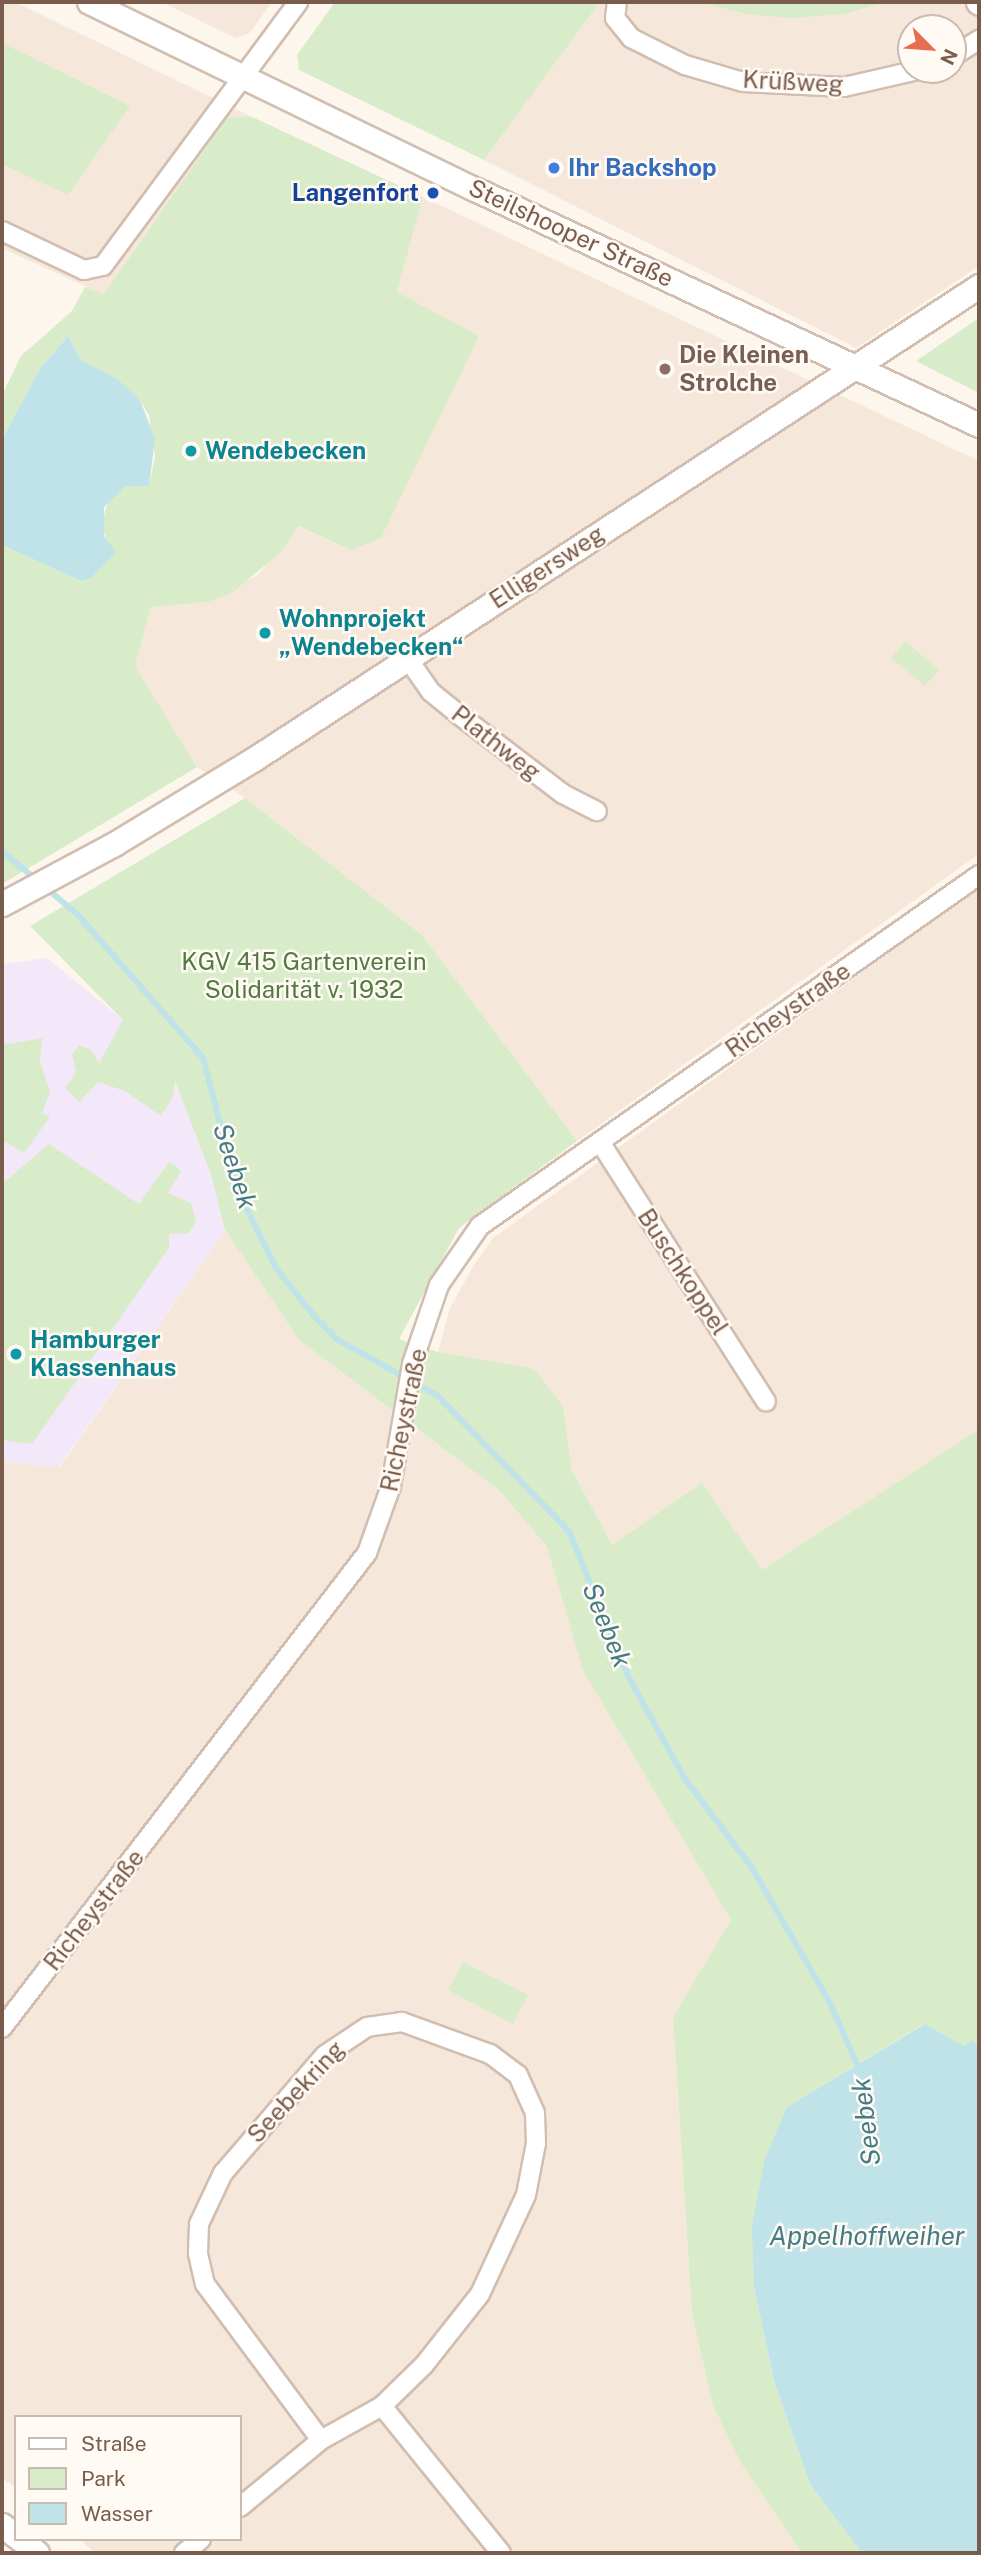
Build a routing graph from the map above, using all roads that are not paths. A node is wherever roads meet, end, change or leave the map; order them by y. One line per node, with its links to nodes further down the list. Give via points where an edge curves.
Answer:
1 (89, 2): 5 (street, Steilshooper Straße)
2 (298, 2): 5 (street)
3 (616, 3): 4 (street, Krüßweg, via 619,26 631,38 685,65 743,82 844,87)
4 (897, 75)
5 (244, 77): 6 (street, via 103,266 84,271); 8 (street, Steilshooper Straße)
6 (2, 231)
7 (979, 286): 8 (street, Elligersweg)
8 (855, 365): 9 (street, Steilshooper Straße); 10 (street, Elligersweg)
9 (979, 425)
10 (408, 659): 11 (street, Plathweg, via 431,692 458,714 563,794); 13 (street, Elligersweg, via 242,766)
11 (597, 811)
12 (979, 875): 14 (street, Richeystraße)
13 (12, 899)
14 (600, 1142): 15 (street, Buschkoppel); 16 (street, Richeystraße, via 480,1226 439,1285 412,1373 391,1486 367,1553)
15 (766, 1402)
16 (2, 2028)
17 (382, 2406): 18 (street, Seebekring); 18 (street, Seebekring, via 444,2344 486,2285 526,2195 536,2143 531,2100 508,2065 402,2022 384,2021 346,2037 325,2055 223,2173 199,2224 198,2254 205,2284); 24 (street)
18 (321, 2440): 19 (street, Seebekring)
19 (242, 2505)
20 (22, 2541): 22 (street)
21 (199, 2541): 23 (street)
22 (37, 2553)
23 (184, 2553)
24 (501, 2553)

